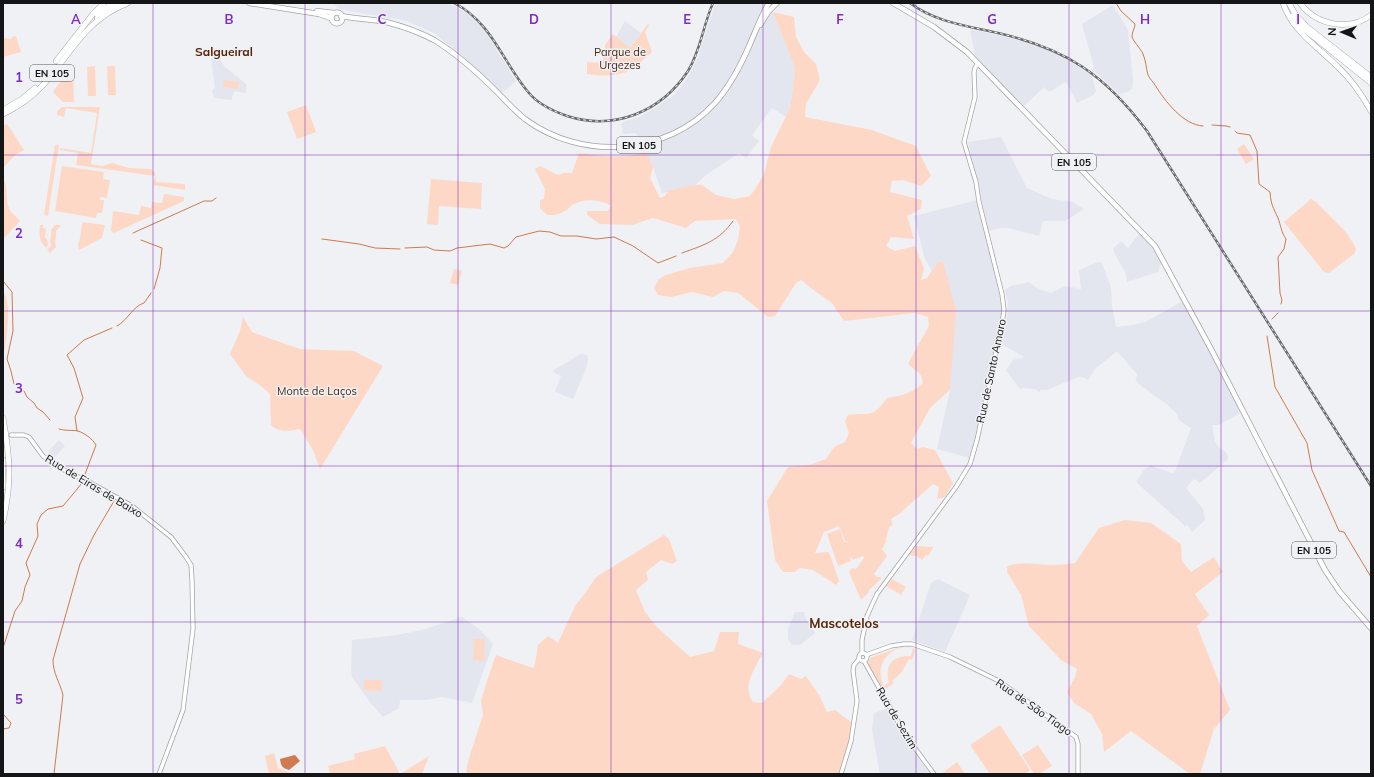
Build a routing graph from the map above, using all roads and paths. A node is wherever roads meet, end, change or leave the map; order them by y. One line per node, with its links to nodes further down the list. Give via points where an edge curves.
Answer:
1 (104, 3): 16 (highway)
2 (113, 3): 16 (highway, EN 105)
3 (121, 3): 17 (main road, via 100,16)
4 (128, 3): 17 (highway, EN 105)
5 (249, 3): 14 (main road, EN 105)
6 (270, 3): 14 (main road, EN 105)
7 (769, 3): 18 (main road, EN 105)
8 (777, 3): 18 (main road, EN 105, via 768,12)
9 (893, 3): 19 (main road, EN 105, via 942,32)
10 (1284, 3): 21 (highway, via 1292,17 1304,29); 23 (highway, via 1285,11 1294,25 1354,83)
11 (1289, 3): 20 (highway, via 1308,27)
12 (1300, 3): 13 (highway, via 1308,13 1332,24 1358,22)
13 (1371, 15)
14 (333, 16): 15 (main road, EN 105, via 339,13); 15 (main road, EN 105, via 333,22 336,24)
15 (341, 18): 18 (main road, EN 105, via 386,22 424,35 449,50 531,123 570,142 602,147 624,147 651,142 697,120 726,90)
16 (87, 22): 22 (highway, EN 105, via 40,83)
17 (93, 24): 24 (highway, EN 105, via 43,85 24,102)
18 (752, 39)
19 (978, 63): 30 (main road, EN 105, via 1154,246 1325,570 1339,591); 31 (street, Rua de Santo Amaro, via 974,72 973,108 964,142 976,182 1003,299 1002,323 970,464 878,594 867,616)
20 (1371, 77)
21 (1371, 83)
22 (3, 110)
23 (1371, 111)
24 (3, 114)
25 (3, 418): 29 (highway, via 10,476)
26 (11, 435): 34 (street, Rua de Eiras de Baixo, via 29,437 43,456 60,468 132,506 171,537 191,565 192,635 182,710)
27 (3, 460): 28 (highway)
28 (3, 487)
29 (3, 521)
30 (1371, 628)
31 (862, 653): 32 (street); 33 (street, via 859,655)
32 (866, 655): 33 (street, via 866,659); 37 (street, Rua de São Tiago, via 898,644 912,644 950,657 999,681 1076,737)
33 (862, 660): 35 (street, via 854,665 857,701 851,741); 36 (street, Rua de Sezim, via 906,736)
34 (159, 774)
35 (841, 774)
36 (934, 774)
37 (1078, 774)

